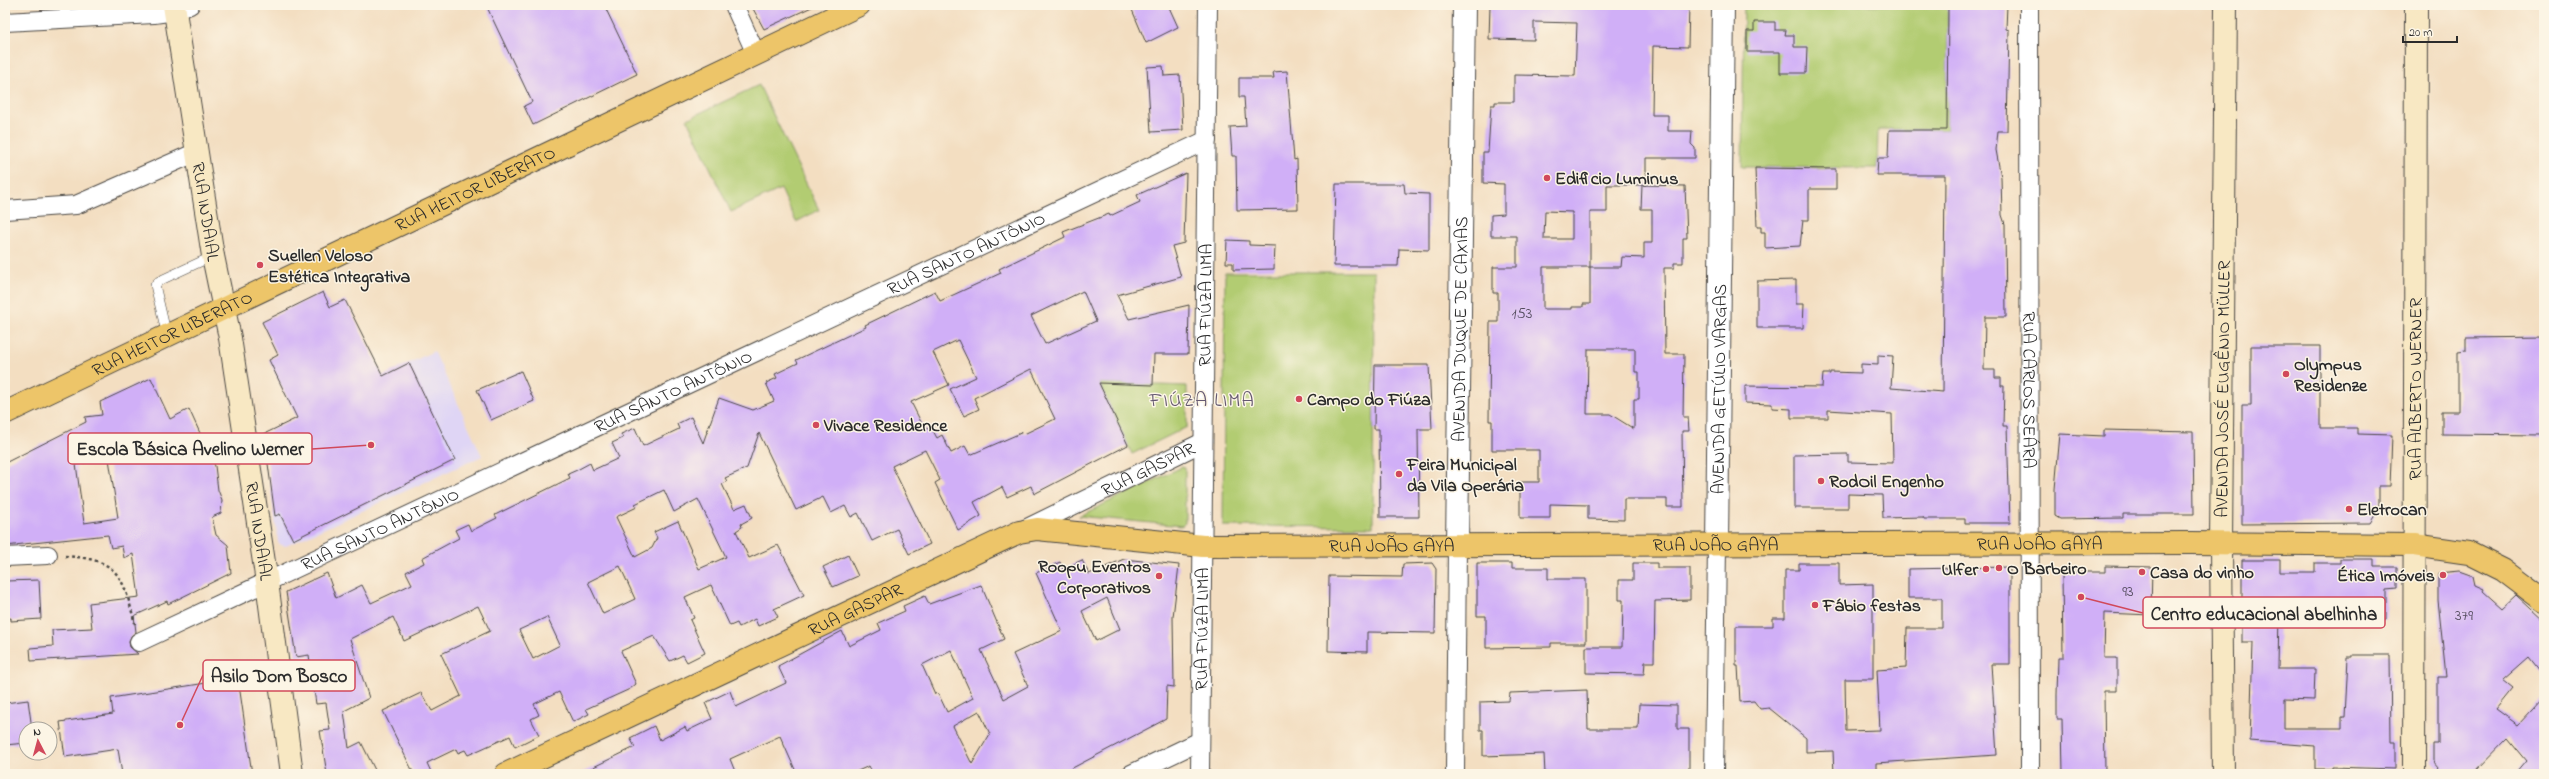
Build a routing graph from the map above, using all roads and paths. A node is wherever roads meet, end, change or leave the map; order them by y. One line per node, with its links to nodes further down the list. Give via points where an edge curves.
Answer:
1 (734, 5): 11 (street)
2 (859, 5): 11 (main road, RUA HEITOR LIBERATO)
3 (1208, 5): 12 (street, RUA FIÚZA LIMA)
4 (1464, 5): 23 (street, AVENIDA DUQUE DE CAXIAS)
5 (1723, 5): 24 (street, AVENIDA GETÚLIO VARGAS)
6 (2029, 5): 22 (street, RUA CARLOS SEÁRA)
7 (2226, 5): 21 (main road, AVENIDA JOSÉ EUGÊNIO MÜLLER)
8 (2416, 5): 25 (main road, RUA ALBERTO WERNER)
9 (180, 7): 10 (street); 13 (main road, RUA INDAIAL)
10 (5, 22)
11 (756, 54): 16 (main road, RUA HEITOR LIBERATO)
12 (1207, 140): 19 (street, RUA FIÚZA LIMA); 29 (street, RUA SANTO ANTÔNIO)
13 (197, 152): 14 (street, via 76,205); 15 (main road, RUA INDAIAL)
14 (5, 210)
15 (213, 256): 16 (main road, RUA INDAIAL); 17 (lane, via 158,281 155,285)
16 (224, 309): 17 (main road, RUA HEITOR LIBERATO); 29 (main road, RUA INDAIAL)
17 (166, 336): 18 (main road, RUA HEITOR LIBERATO)
18 (5, 413)
19 (1203, 442): 20 (street, RUA GASPAR); 26 (street, RUA FIÚZA LIMA)
20 (1019, 532): 26 (main road, RUA JOÃO GAYA, via 1037,529); 34 (main road, RUA GASPAR)
21 (2221, 543): 22 (main road, RUA JOÃO GAYA); 25 (main road, RUA JOÃO GAYA); 40 (main road, AVENIDA JOSÉ EUGÊNIO MÜLLER)
22 (2030, 544): 24 (main road, RUA JOÃO GAYA); 39 (street, RUA CARLOS SEÁRA)
23 (1457, 545): 24 (main road, RUA JOÃO GAYA); 26 (main road, RUA JOÃO GAYA); 37 (street, AVENIDA DUQUE DE CAXIAS)
24 (1716, 545): 38 (street, AVENIDA GETÚLIO VARGAS)
25 (2414, 545): 30 (main road, RUA JOÃO GAYA, via 2469,553 2503,570); 41 (main road, RUA ALBERTO WERNER)
26 (1203, 546): 32 (street, RUA FIÚZA LIMA)
27 (48, 555): 28 (street); 31 (path, via 93,560 118,574 125,587)
28 (5, 557)
29 (267, 582): 31 (street, RUA SANTO ANTÔNIO); 33 (main road, RUA INDAIAL)
30 (2544, 601)
31 (139, 642)
32 (1200, 741): 35 (street); 36 (street, RUA FIÚZA LIMA)
33 (292, 774)
34 (506, 774)
35 (1131, 774)
36 (1200, 774)
37 (1455, 774)
38 (1714, 774)
39 (2030, 774)
40 (2223, 774)
41 (2414, 774)

